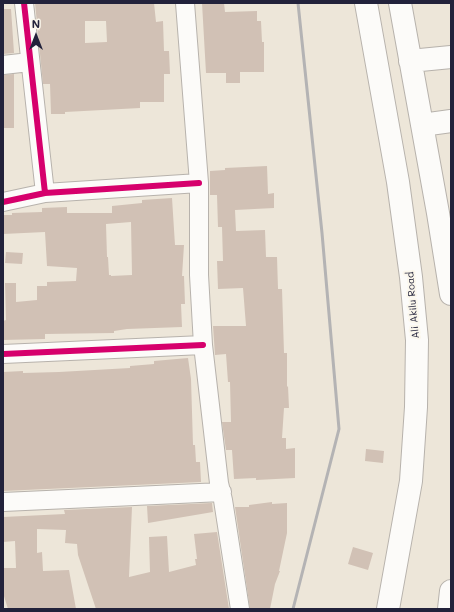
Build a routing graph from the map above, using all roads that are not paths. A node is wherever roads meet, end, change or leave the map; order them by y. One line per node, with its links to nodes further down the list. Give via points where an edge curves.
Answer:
1 (24, 3): 7 (street)
2 (185, 3): 11 (street)
3 (366, 3): 21 (main road, Ali Akilu Road, via 398,182 417,340 411,481)
4 (400, 3): 6 (main road)
5 (451, 57): 6 (main road)
6 (410, 61): 10 (main road)
7 (30, 62): 8 (street); 12 (street)
8 (3, 65)
9 (451, 121): 10 (main road)
10 (422, 125): 14 (main road)
11 (199, 183): 12 (street); 15 (street, via 199,275)
12 (45, 192): 13 (street)
13 (3, 202)
14 (451, 294)
15 (203, 345): 16 (street); 17 (street)
16 (3, 354)
17 (222, 492): 18 (street); 20 (street)
18 (3, 502)
19 (451, 591): 22 (main road)
20 (240, 609)
21 (388, 609)
22 (449, 609)

